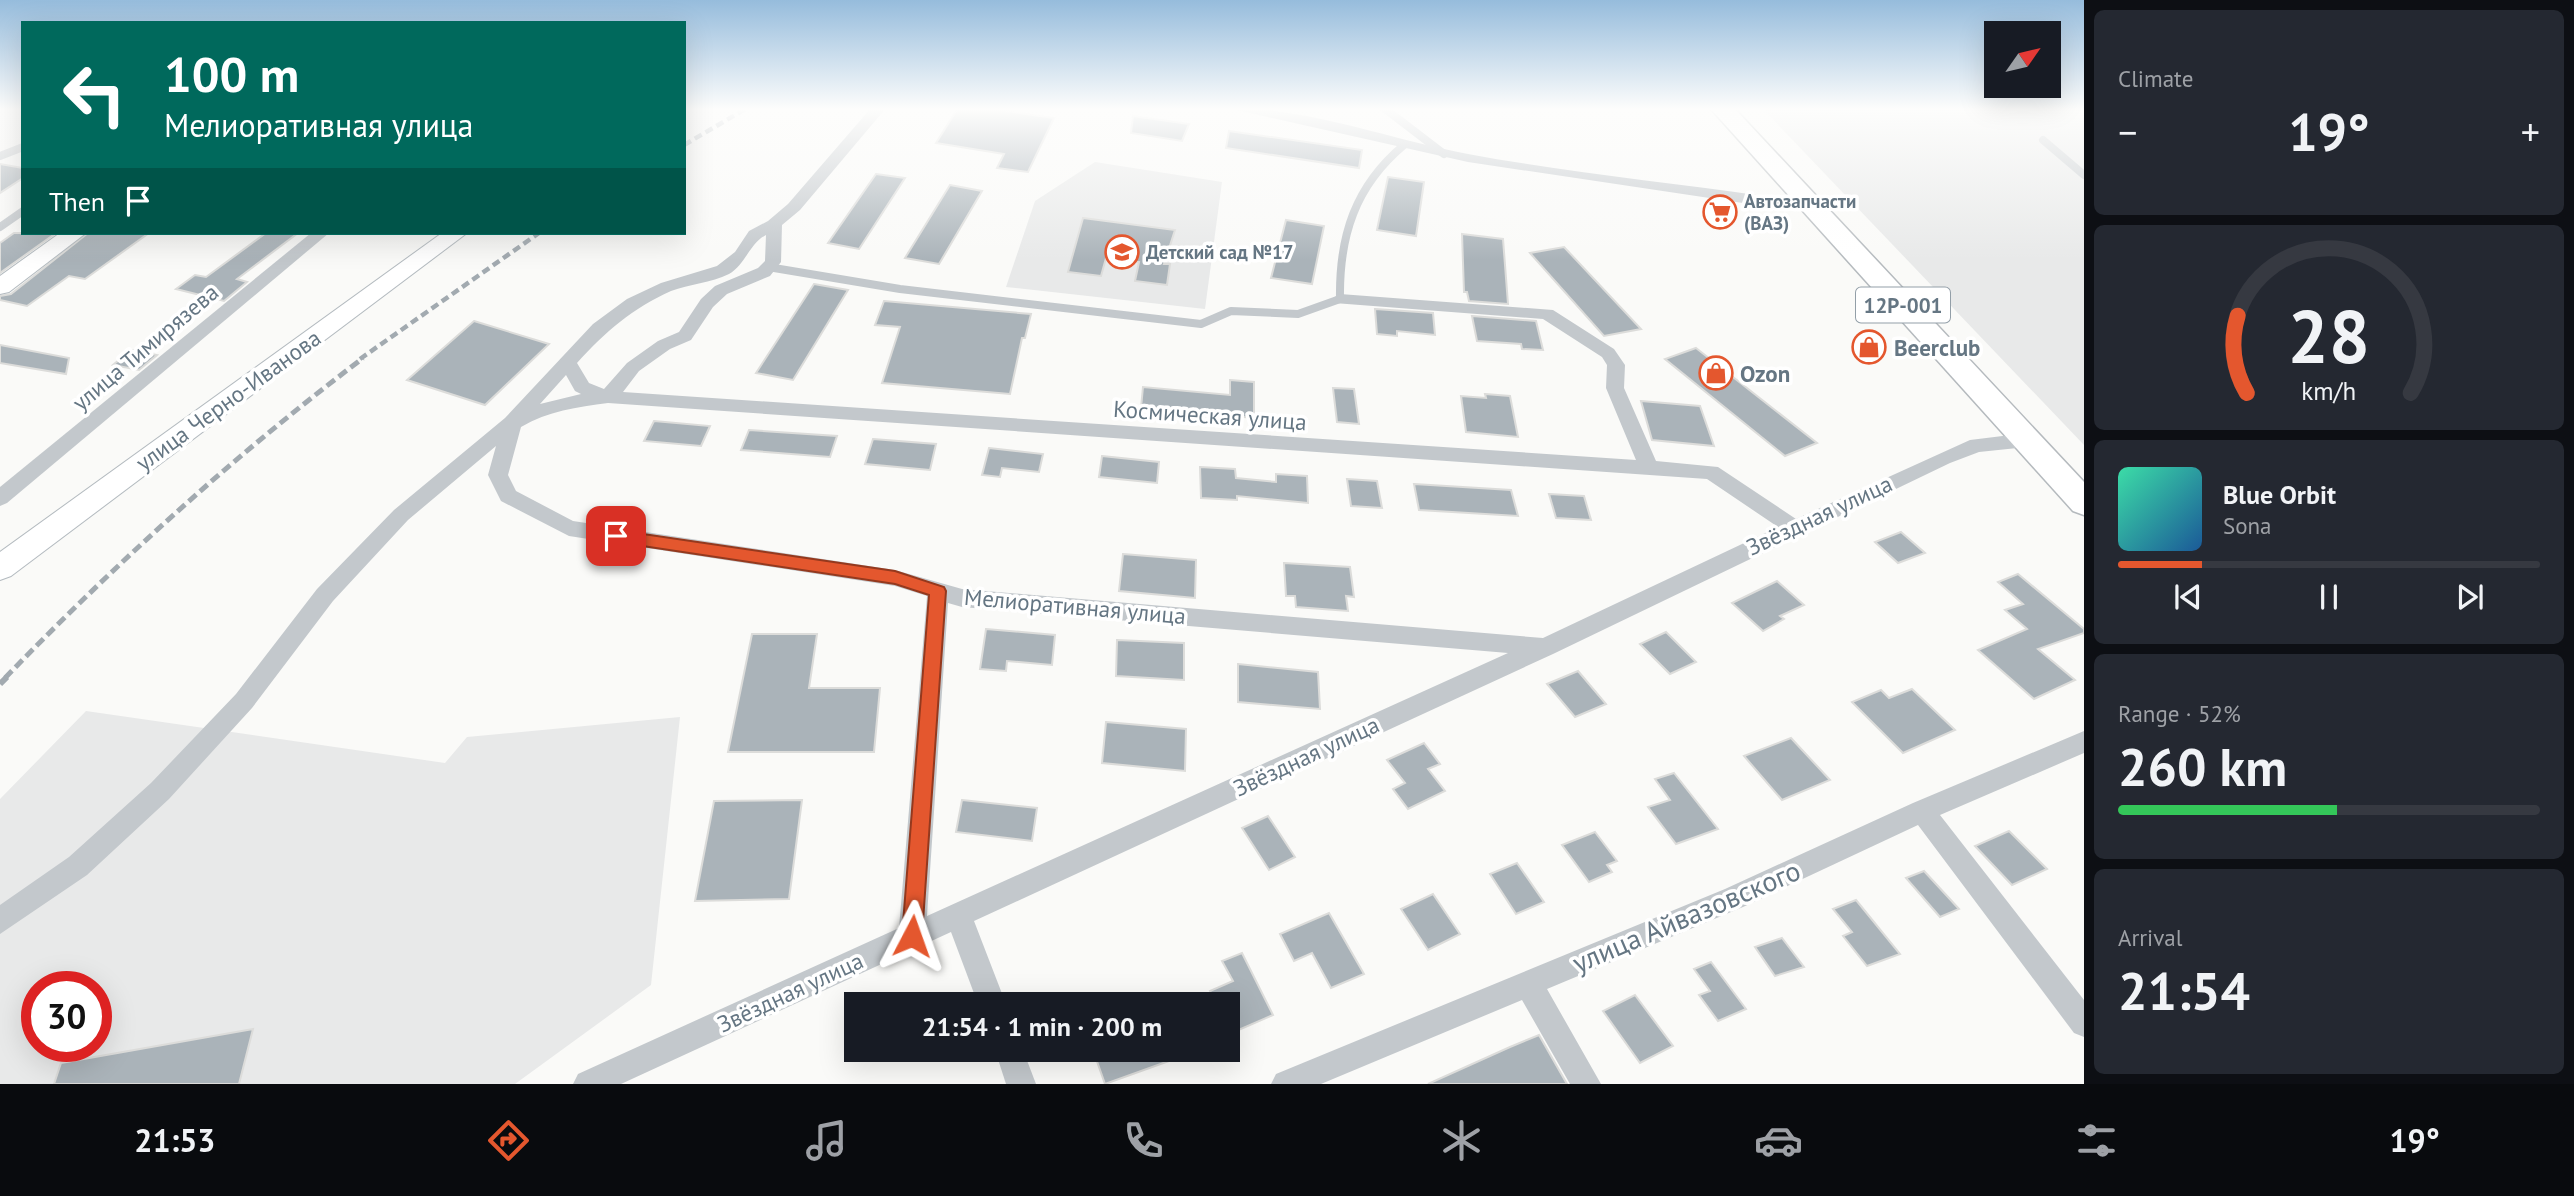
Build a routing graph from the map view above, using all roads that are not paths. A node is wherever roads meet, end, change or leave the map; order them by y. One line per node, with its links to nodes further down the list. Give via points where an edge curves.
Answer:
1 (835, 159): 9 (street)
2 (1388, 159): 16 (lane, via 1373,171 1350,209 1338,273)
3 (1475, 159): 7 (street)
4 (1767, 159): 7 (main road, 12Р-001)
5 (2065, 159): 6 (lane)
6 (2084, 175)
7 (1809, 204): 20 (main road, 12Р-001)
8 (21, 212): 10 (lane)
9 (774, 224): 14 (street, via 773,262); 17 (street, via 755,234 723,270 667,287 634,303 599,328)
10 (0, 227)
11 (72, 235): 15 (main road)
12 (319, 235): 22 (street, улица Тимирязева)
13 (454, 235): 25 (main road, улица Черно-Иванова)
14 (768, 267): 16 (lane, via 900,289 1201,324 1231,311 1313,312); 18 (street, via 748,281 721,290 685,336 640,361)
15 (0, 287)
16 (1340, 299): 21 (street, via 1547,314 1566,323 1608,353 1616,365 1615,388)
17 (568, 363): 18 (street, via 582,387); 19 (street)
18 (608, 397): 19 (street, via 554,405); 21 (street, Космическая улица)
19 (512, 423): 26 (street, Мелиоративная улица, via 498,475 501,485 508,496 569,528 895,578); 31 (street, via 401,515 325,595 244,701 160,791 78,866)
20 (2027, 440): 23 (main road, 12Р-001); 24 (street, Звёздная улица, via 1977,445)
21 (1650, 469): 24 (street, Космическая улица, via 1711,472)
22 (0, 498)
23 (2084, 503)
24 (1793, 527): 27 (street, Звёздная улица)
25 (0, 568)
26 (938, 591): 27 (street, Мелиоративная улица, via 962,598); 32 (street)
27 (1545, 647): 30 (street, Звёздная улица)
28 (2084, 742): 29 (street, улица Айвазовского)
29 (1922, 811): 33 (street, улица Айвазовского, via 1734,898); 35 (street)
30 (958, 915): 32 (street, Звёздная улица); 34 (street)
31 (0, 922)
32 (912, 936): 37 (street, Звёздная улица)
33 (1528, 984): 39 (street, улица Айвазовского); 40 (street)
34 (987, 992)
35 (2084, 1023)
36 (1013, 1062): 38 (street)
37 (588, 1084)
38 (1021, 1084)
39 (1286, 1084)
40 (1586, 1084)

